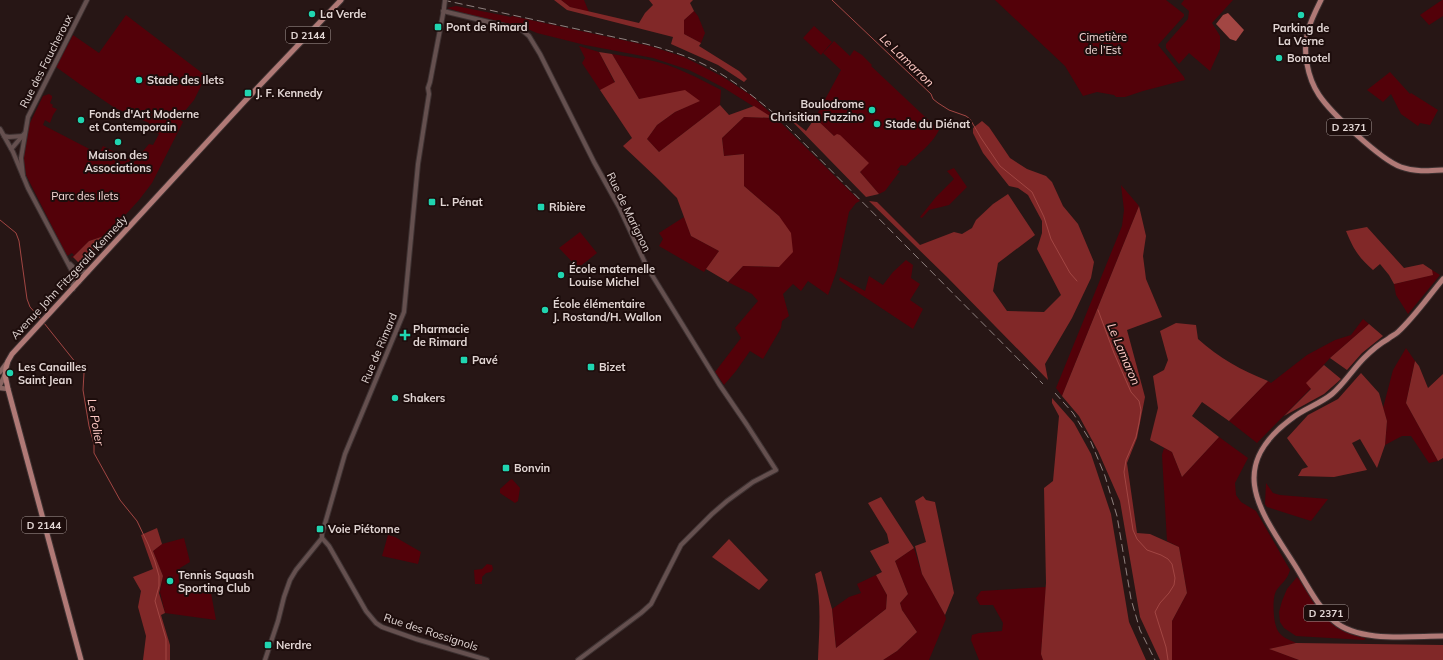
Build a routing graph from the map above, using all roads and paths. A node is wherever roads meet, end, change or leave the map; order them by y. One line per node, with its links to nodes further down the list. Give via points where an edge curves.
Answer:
1 (87, 0): 7 (street, Rue des Faucheroux, via 28,117)
2 (341, 0): 16 (main road, Avenue John Fitzgerald Kennedy / D 2144)
3 (445, 0): 5 (street, Rue de Rimard, bridge)
4 (1321, 0): 11 (main road, D 2371, via 1307,32 1306,53 1312,81 1320,96 1337,115 1388,160 1422,172)
5 (444, 10): 26 (street, Rue de Rimard, via 428,88 404,312 345,454); 31 (street, Rue de Marignon, via 522,30 529,36 619,207 647,268 776,470 727,500 681,545 651,604)
6 (0, 129): 8 (street, Rue des Faucheroux)
7 (24, 134): 8 (street); 9 (street, Rue des Faucheroux); 10 (street)
8 (4, 136): 10 (street, Rue des Faucheroux)
9 (23, 145): 10 (street); 12 (street, Rue des Faucheroux)
10 (12, 150): 12 (street, Rue des Faucheroux)
11 (1443, 170)
12 (23, 176): 13 (street, Rue des Faucheroux)
13 (67, 261): 14 (street, Rue des Faucheroux); 15 (street, Rue des Faucheroux)
14 (72, 271): 18 (street, Rue des Faucheroux); 19 (street, Rue des Faucheroux)
15 (77, 271): 16 (street); 18 (street)
16 (89, 272): 18 (main road, Avenue John Fitzgerald Kennedy / D 2144)
17 (1443, 279): 27 (main road, D 2371, via 1407,322 1366,357 1338,388 1292,418 1271,436 1258,455 1254,486 1256,497 1268,522 1323,609 1336,623 1364,635)
18 (79, 282): 19 (main road, Avenue John Fitzgerald Kennedy / D 2144)
19 (73, 289): 20 (main road, Avenue John Fitzgerald Kennedy / D 2144)
20 (8, 361): 21 (main road); 22 (main road, Avenue John Fitzgerald Kennedy / D 2144)
21 (0, 372)
22 (5, 375): 23 (main road); 25 (main road, Avenue John Fitzgerald Kennedy / D 2144)
23 (0, 385)
24 (0, 388): 25 (main road)
25 (8, 389): 28 (main road, Avenue John Fitzgerald Kennedy / D 2144)
26 (322, 538): 29 (street, Rue de Rimard, via 290,580); 30 (street, Rue des Rossignols, via 366,611 376,623 396,632)
27 (1443, 636)
28 (81, 660)
29 (265, 660)
30 (487, 660)
31 (578, 660)

